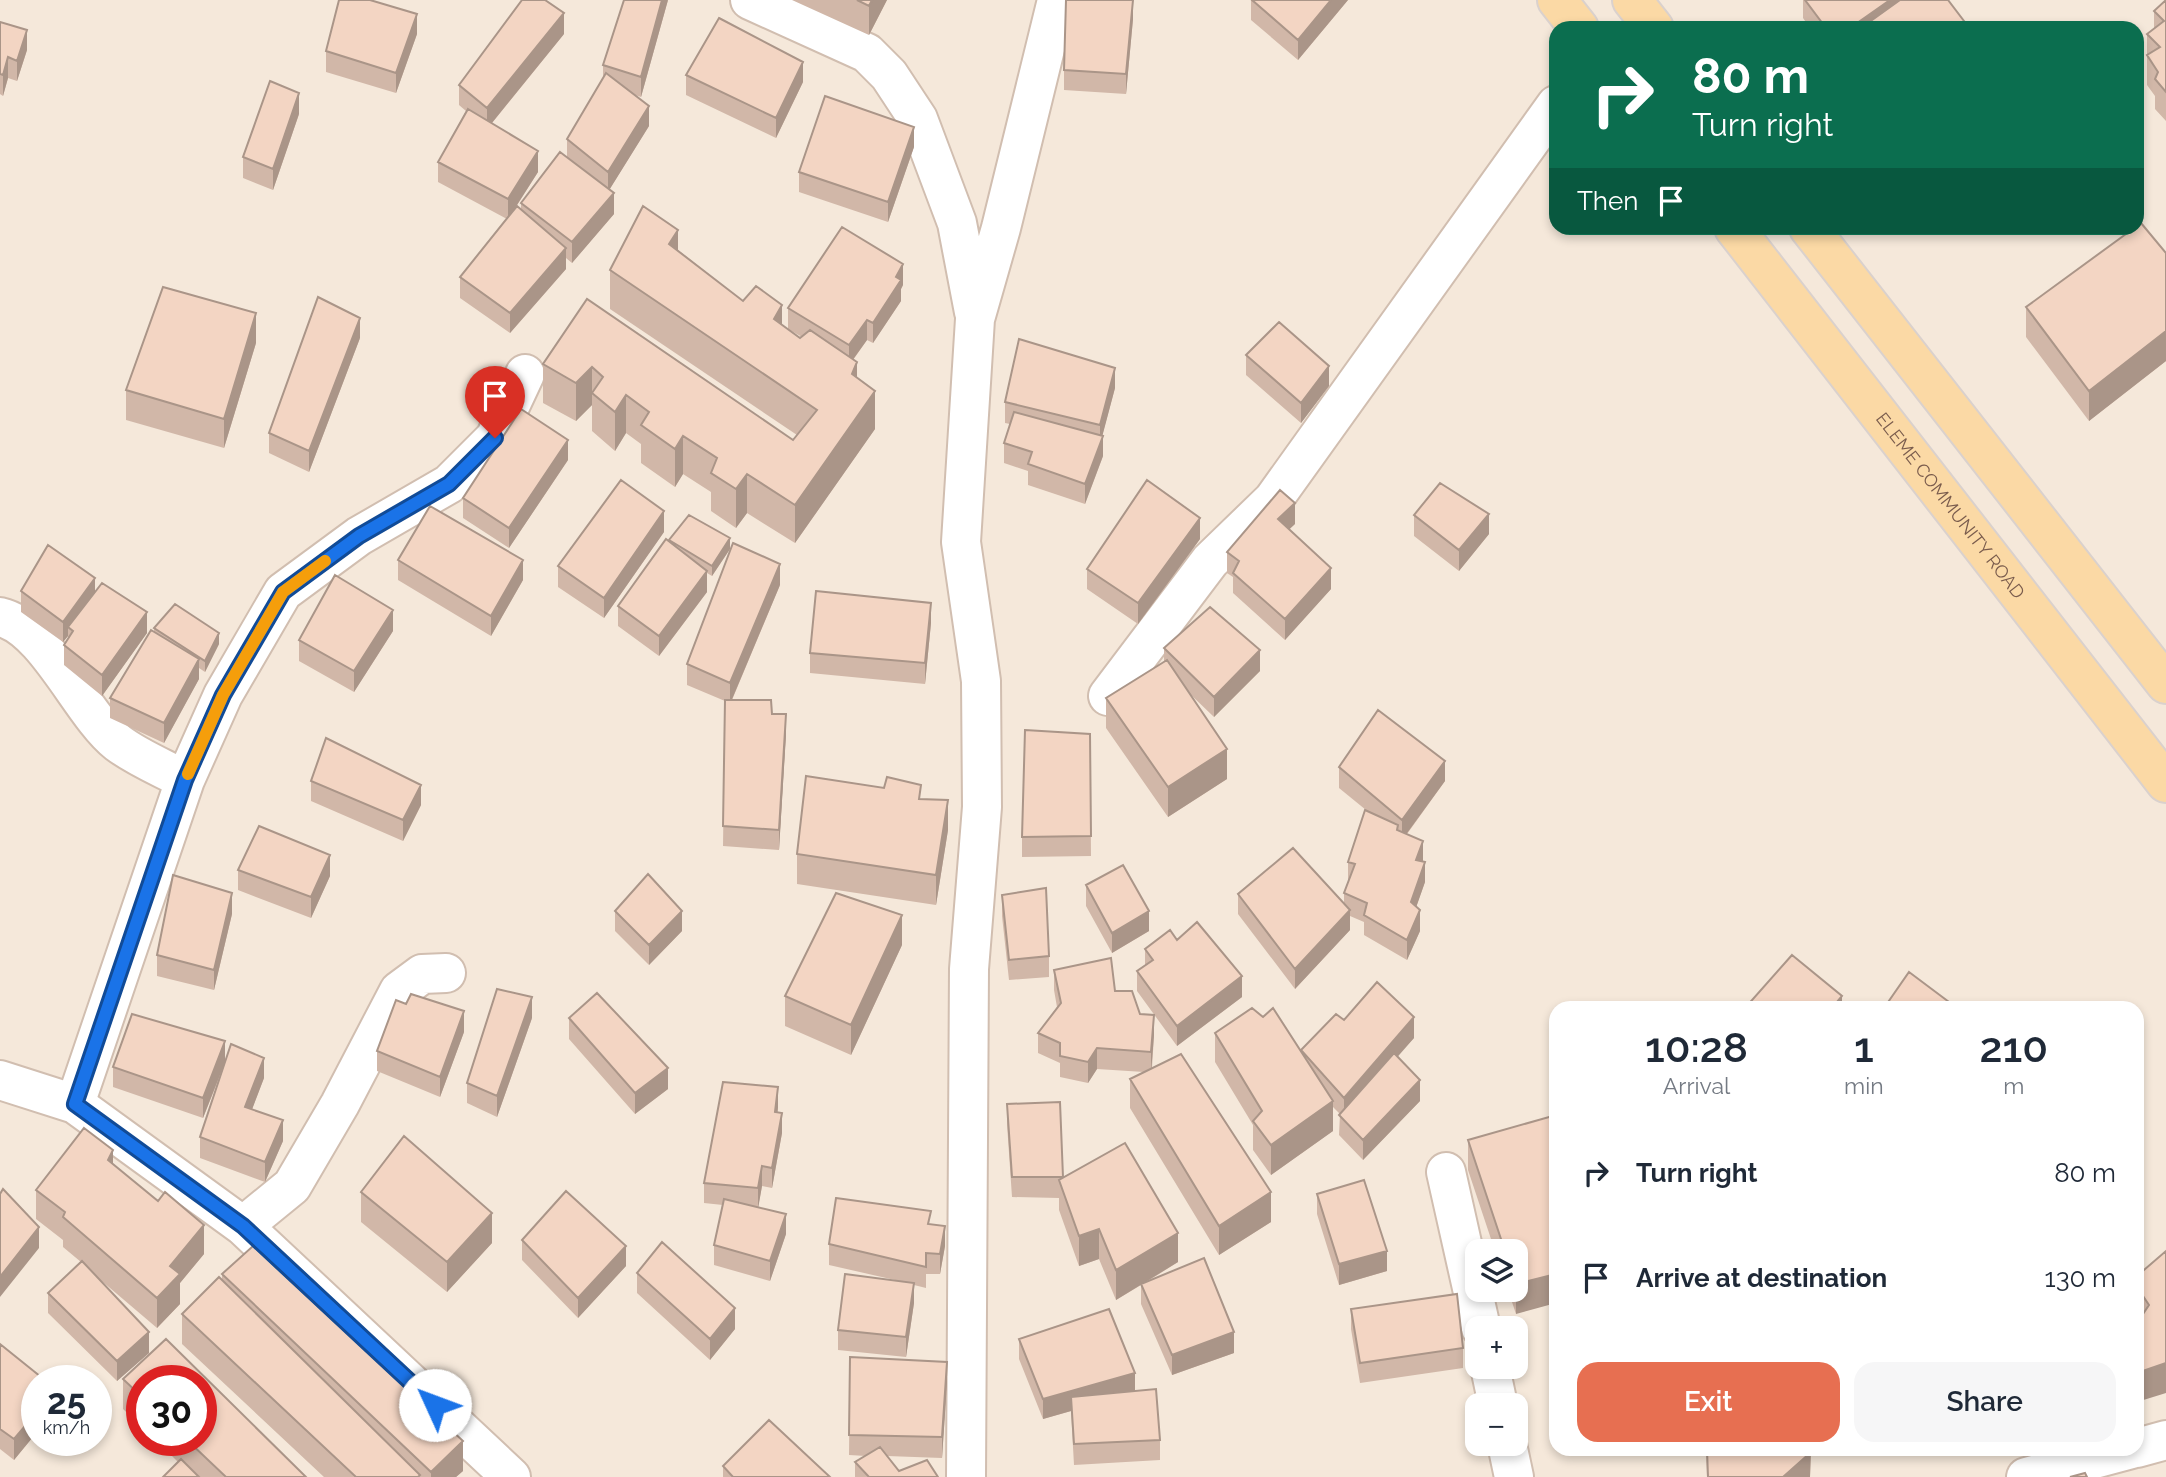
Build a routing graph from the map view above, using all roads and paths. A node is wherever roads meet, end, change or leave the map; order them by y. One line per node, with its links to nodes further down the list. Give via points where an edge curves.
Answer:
1 (750, 0): 10 (street, via 867,53 889,75 918,119 957,223)
2 (1056, 0): 10 (street)
3 (1557, 0): 5 (main road)
4 (1632, 0): 6 (main road)
5 (1574, 21)
6 (1648, 21)
7 (1549, 115): 14 (street, via 1273,500 1210,561)
8 (1739, 235): 16 (main road, ELEME COMMUNITY ROAD)
9 (1814, 235): 13 (main road)
10 (975, 319): 28 (street, via 961,542 981,681 982,807 968,969)
11 (525, 374): 15 (street, via 495,438 449,484 359,536 283,592 223,695)
12 (0, 617): 15 (street, via 31,635 117,742)
13 (2166, 684)
14 (1108, 696)
15 (185, 780): 19 (street)
16 (2166, 783)
17 (446, 973): 21 (street, via 422,974 399,991 292,1186)
18 (0, 1080): 19 (street)
19 (75, 1104): 21 (street)
20 (1446, 1172): 22 (street)
21 (243, 1226): 27 (street)
22 (1478, 1316)
23 (2166, 1440): 24 (street)
24 (2144, 1446)
25 (1510, 1456): 29 (street)
26 (2107, 1457): 30 (street)
27 (511, 1477)
28 (966, 1477)
29 (1514, 1477)
30 (2026, 1477)

